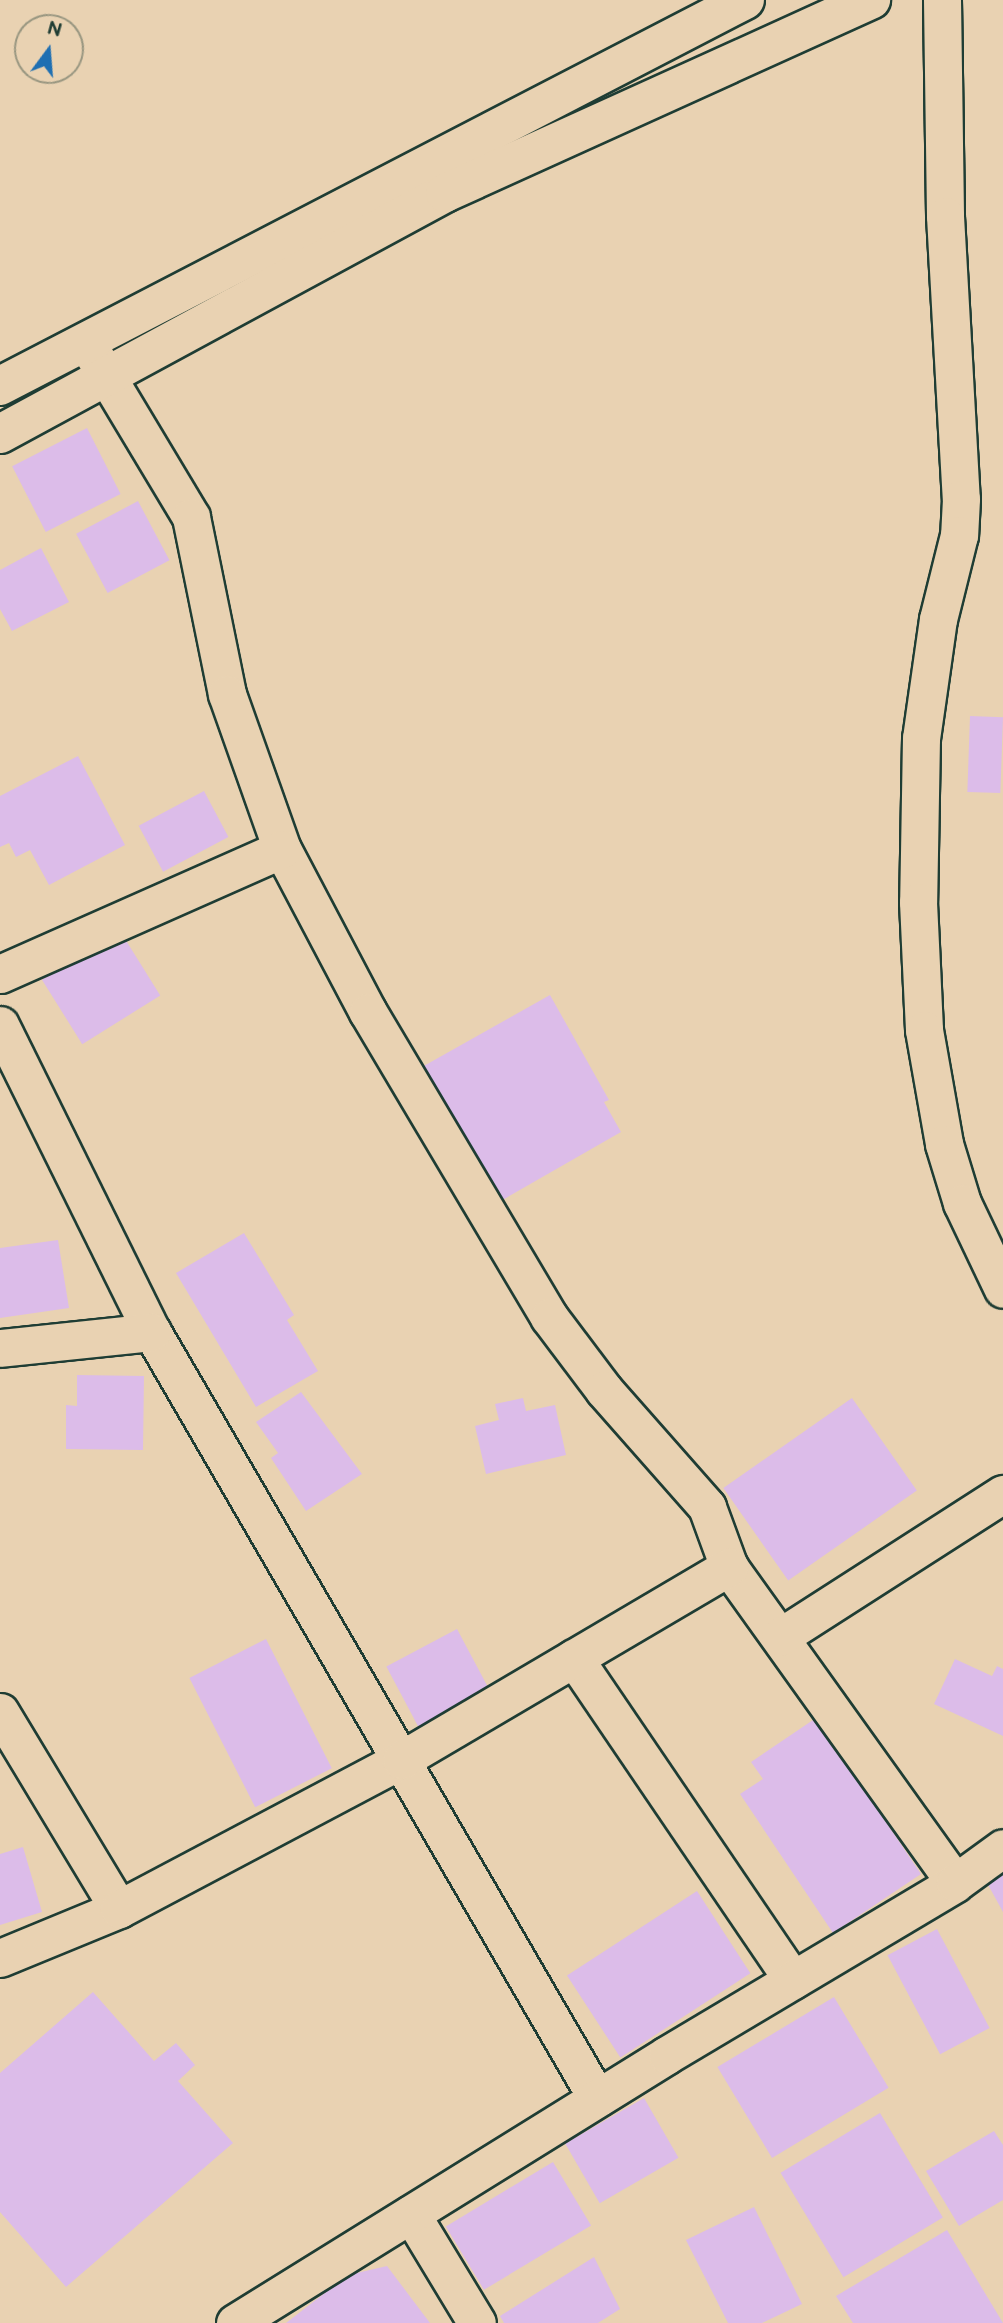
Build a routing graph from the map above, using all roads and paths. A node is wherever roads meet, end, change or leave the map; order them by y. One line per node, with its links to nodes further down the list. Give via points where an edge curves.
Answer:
1 (745, 0): 4 (street)
2 (871, 0): 5 (street, via 445,193)
3 (942, 0): 11 (street, via 945,216 961,499 959,536 938,619 921,738 920,953 924,1030 944,1144 962,1203)
4 (85, 342): 5 (street); 6 (street)
5 (110, 376): 7 (street); 8 (street, via 191,517 227,694)
6 (0, 386)
7 (0, 434)
8 (282, 849): 9 (street); 15 (street, via 368,1012 549,1317 604,1390 707,1507)
9 (0, 974)
10 (0, 1025): 12 (street)
11 (1003, 1289)
12 (152, 1332): 13 (street); 19 (street)
13 (0, 1348)
14 (1003, 1493): 16 (street)
15 (729, 1567): 16 (street); 17 (street)
16 (780, 1637): 21 (street)
17 (574, 1658): 19 (street); 24 (street)
18 (0, 1712): 22 (street)
19 (401, 1759): 22 (street); 25 (street)
20 (1003, 1848): 21 (street)
21 (955, 1883): 24 (street)
22 (119, 1909): 23 (street)
23 (0, 1958)
24 (793, 1980): 25 (street)
25 (597, 2098): 26 (street)
26 (411, 2214): 27 (street); 28 (street)
27 (235, 2323)
28 (477, 2323)

